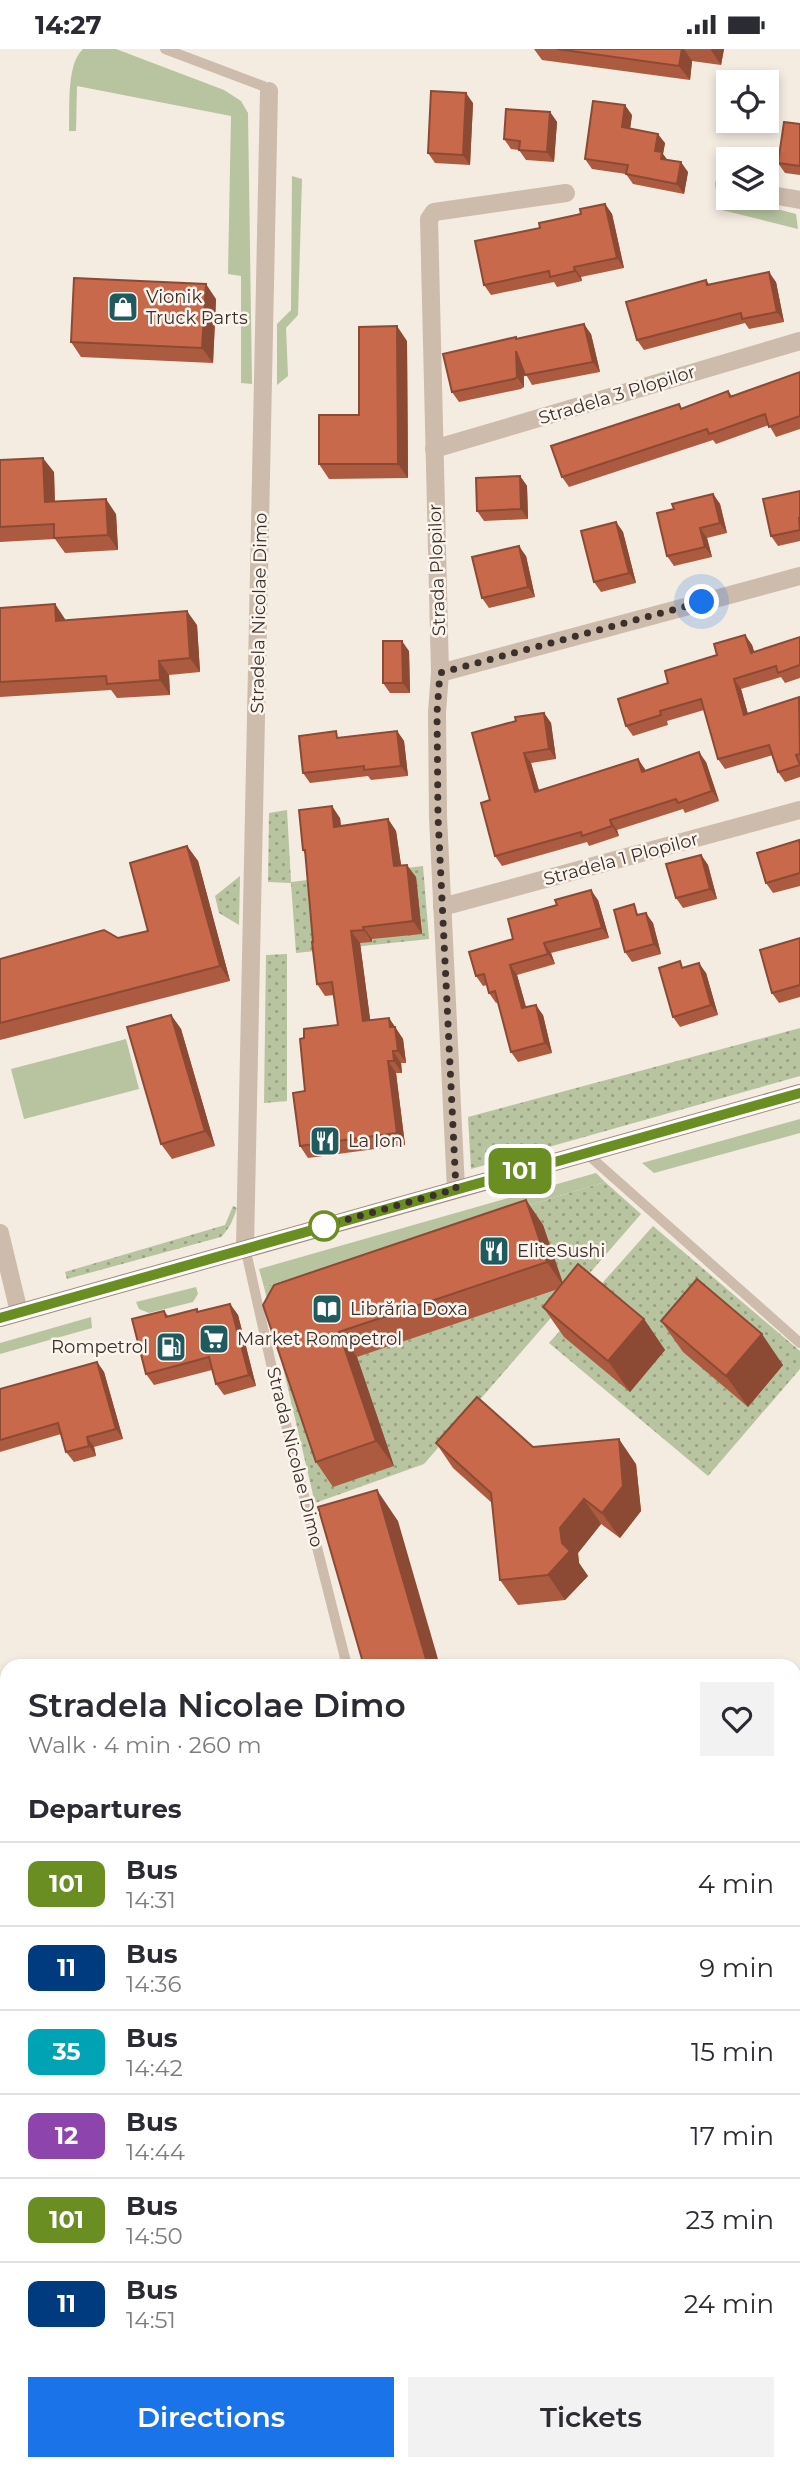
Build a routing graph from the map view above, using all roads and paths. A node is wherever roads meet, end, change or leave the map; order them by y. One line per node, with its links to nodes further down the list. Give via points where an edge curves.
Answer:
1 (165, 49): 2 (lane, Stradela Nicolae Dimo)
2 (269, 91): 16 (street, Stradela Nicolae Dimo)
3 (566, 193): 7 (street, Strada Plopilor, via 434,212 429,219)
4 (779, 196): 5 (street)
5 (800, 200)
6 (800, 341): 7 (street, Stradela 3 Plopilor)
7 (434, 449): 9 (street, Strada Plopilor)
8 (800, 576): 9 (street)
9 (440, 673): 11 (street, Strada Plopilor)
10 (800, 810): 11 (street, Stradela 1 Plopilor)
11 (442, 907): 14 (street, Strada Plopilor)
12 (800, 1093): 13 (street)
13 (586, 1153): 14 (street); 19 (lane)
14 (456, 1189): 16 (street)
15 (0, 1233): 17 (street)
16 (245, 1247): 17 (street); 20 (lane, Strada Nicolae Dimo)
17 (19, 1312): 18 (street)
18 (0, 1318)
19 (800, 1343)
20 (345, 1659)

